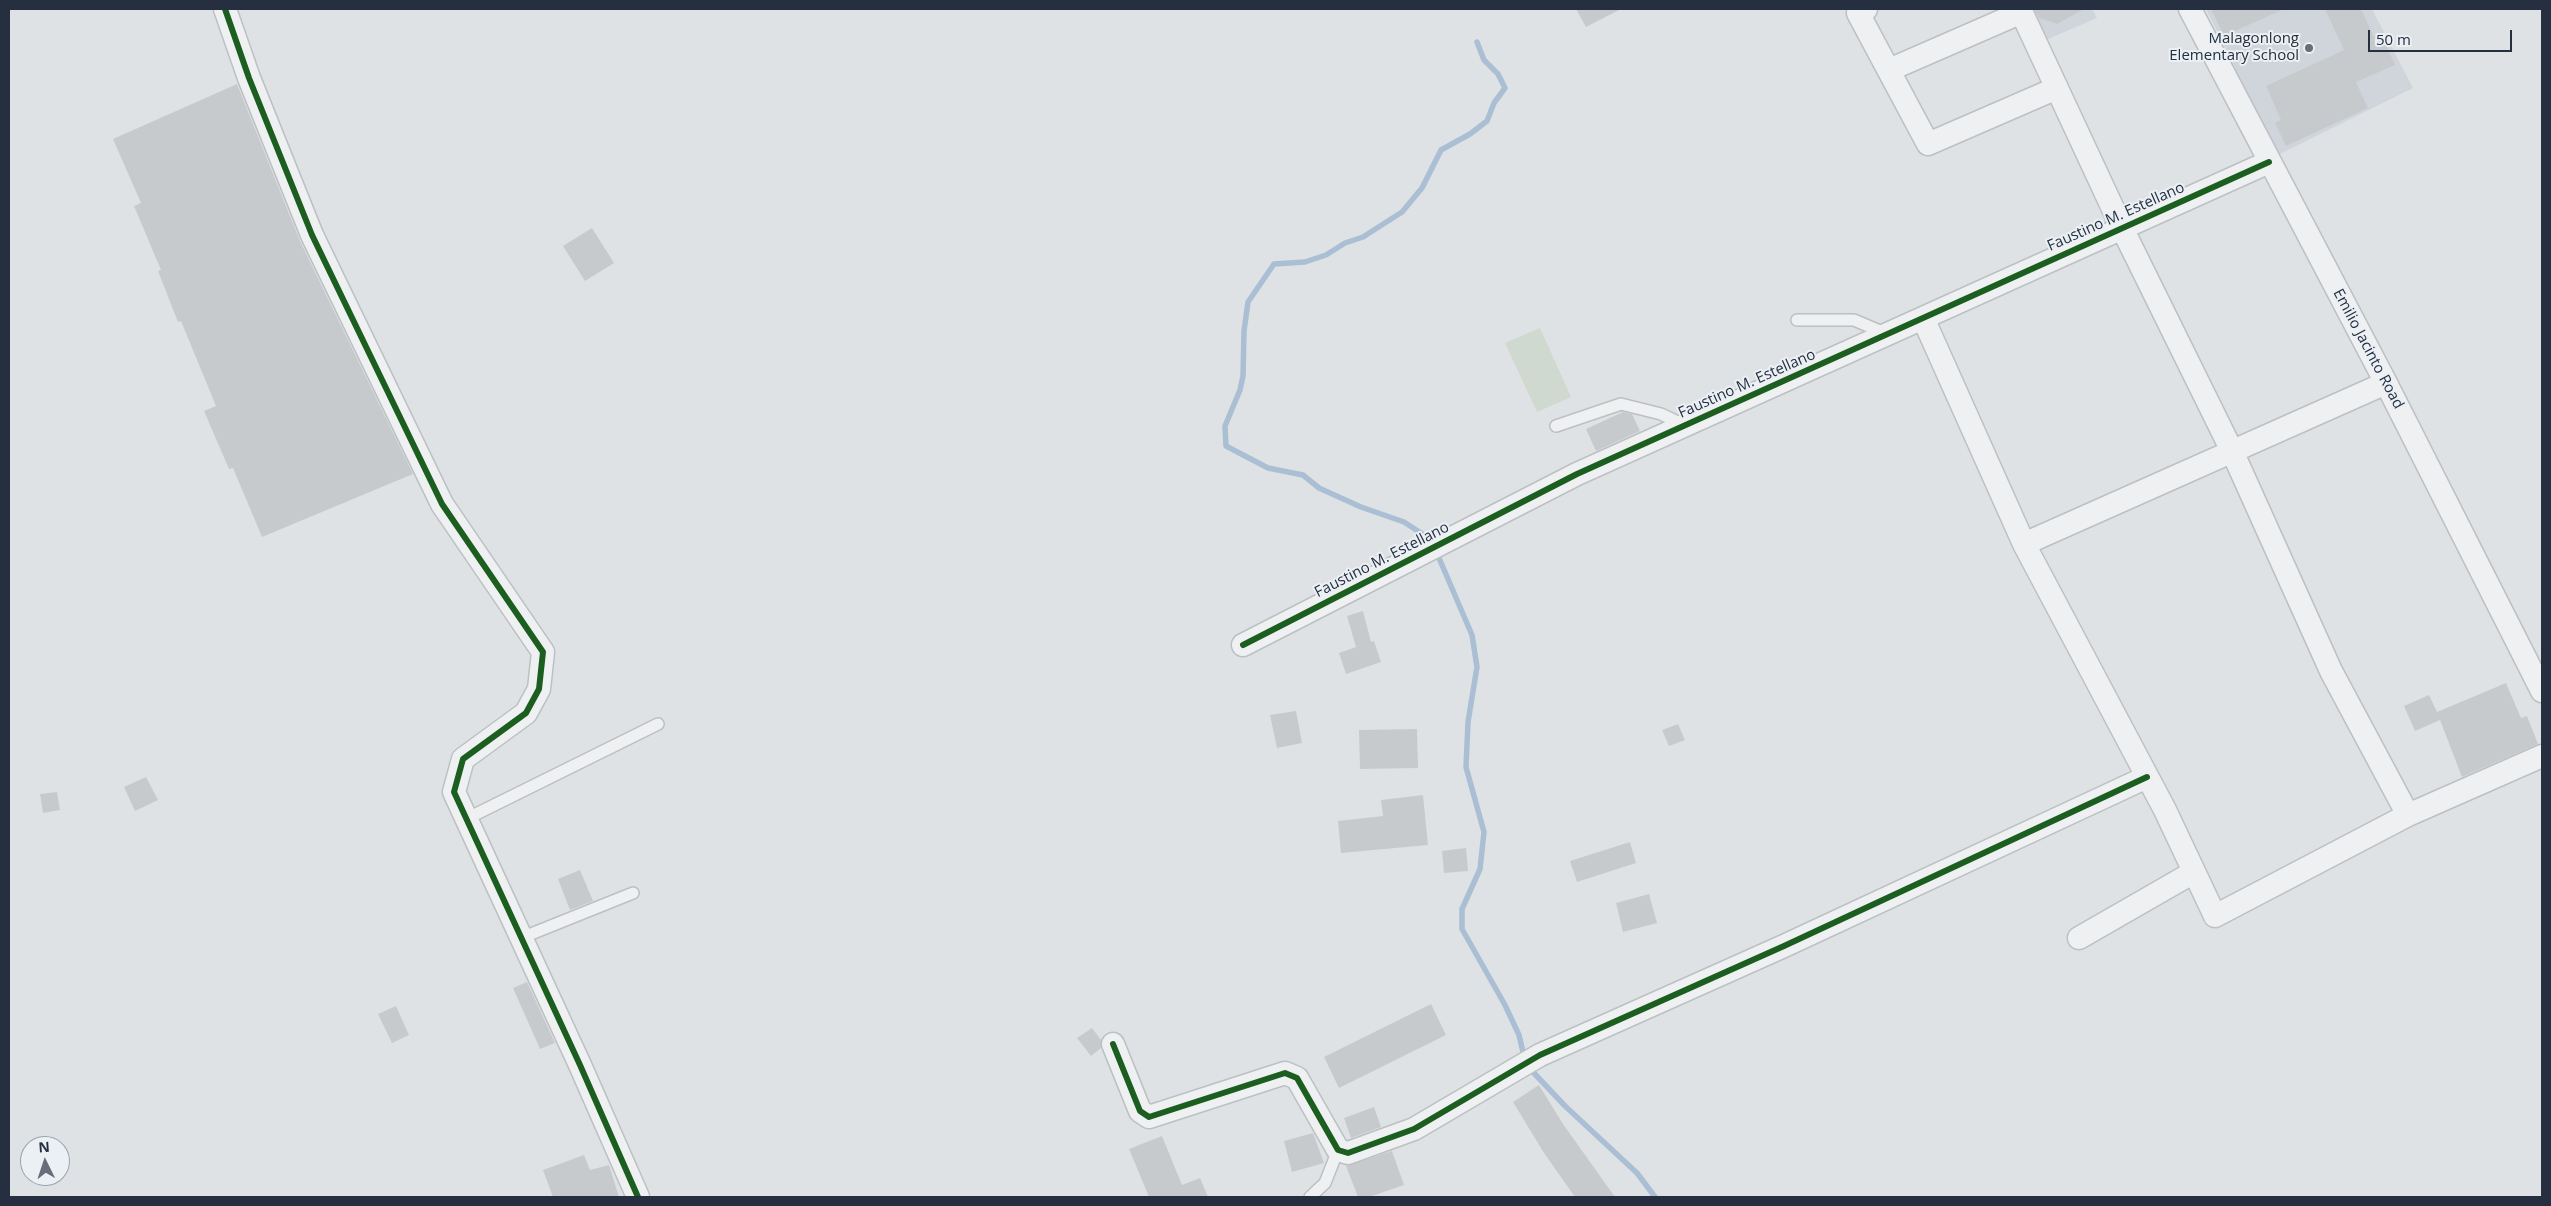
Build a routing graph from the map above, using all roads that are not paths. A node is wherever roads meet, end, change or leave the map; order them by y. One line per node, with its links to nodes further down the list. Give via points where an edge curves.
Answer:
1 (225, 9): 23 (street, via 312,235 442,504 543,652 539,689 526,713 463,759 454,792)
2 (1866, 9): 5 (street, via 1858,12)
3 (2190, 9): 7 (street, Emilio Jacinto Road)
4 (2021, 10): 5 (street); 6 (street)
5 (1889, 70): 6 (street, via 1928,144)
6 (2057, 88): 8 (street)
7 (2269, 162): 8 (street, Faustino M. Estellano); 12 (street, Emilio Jacinto Road)
8 (2122, 228): 9 (street, Faustino M. Estellano); 15 (street)
9 (1923, 318): 11 (street, Faustino M. Estellano); 16 (street)
10 (1797, 320): 11 (lane, via 1854,320)
11 (1888, 334): 13 (street, Faustino M. Estellano)
12 (2386, 383): 15 (street); 18 (street, Emilio Jacinto Road)
13 (1685, 425): 14 (lane, via 1661,414 1621,404); 17 (street, Faustino M. Estellano, via 1577,474)
14 (1556, 426)
15 (2232, 451): 16 (street); 22 (street, via 2331,671)
16 (2024, 544): 21 (street)
17 (1243, 645)
18 (2542, 691)
19 (658, 724): 23 (lane)
20 (2542, 756): 22 (street)
21 (2147, 777): 24 (street); 29 (street, via 1540,1055 1414,1129 1348,1153)
22 (2408, 815): 24 (street, via 2215,916)
23 (466, 819): 26 (street)
24 (2194, 872): 27 (street)
25 (633, 893): 26 (lane)
26 (521, 938): 30 (street)
27 (2079, 938)
28 (1113, 1044): 29 (street, via 1140,1111 1149,1117 1285,1073 1297,1078)
29 (1338, 1150): 31 (lane, via 1325,1183)
30 (638, 1197)
31 (1310, 1197)

